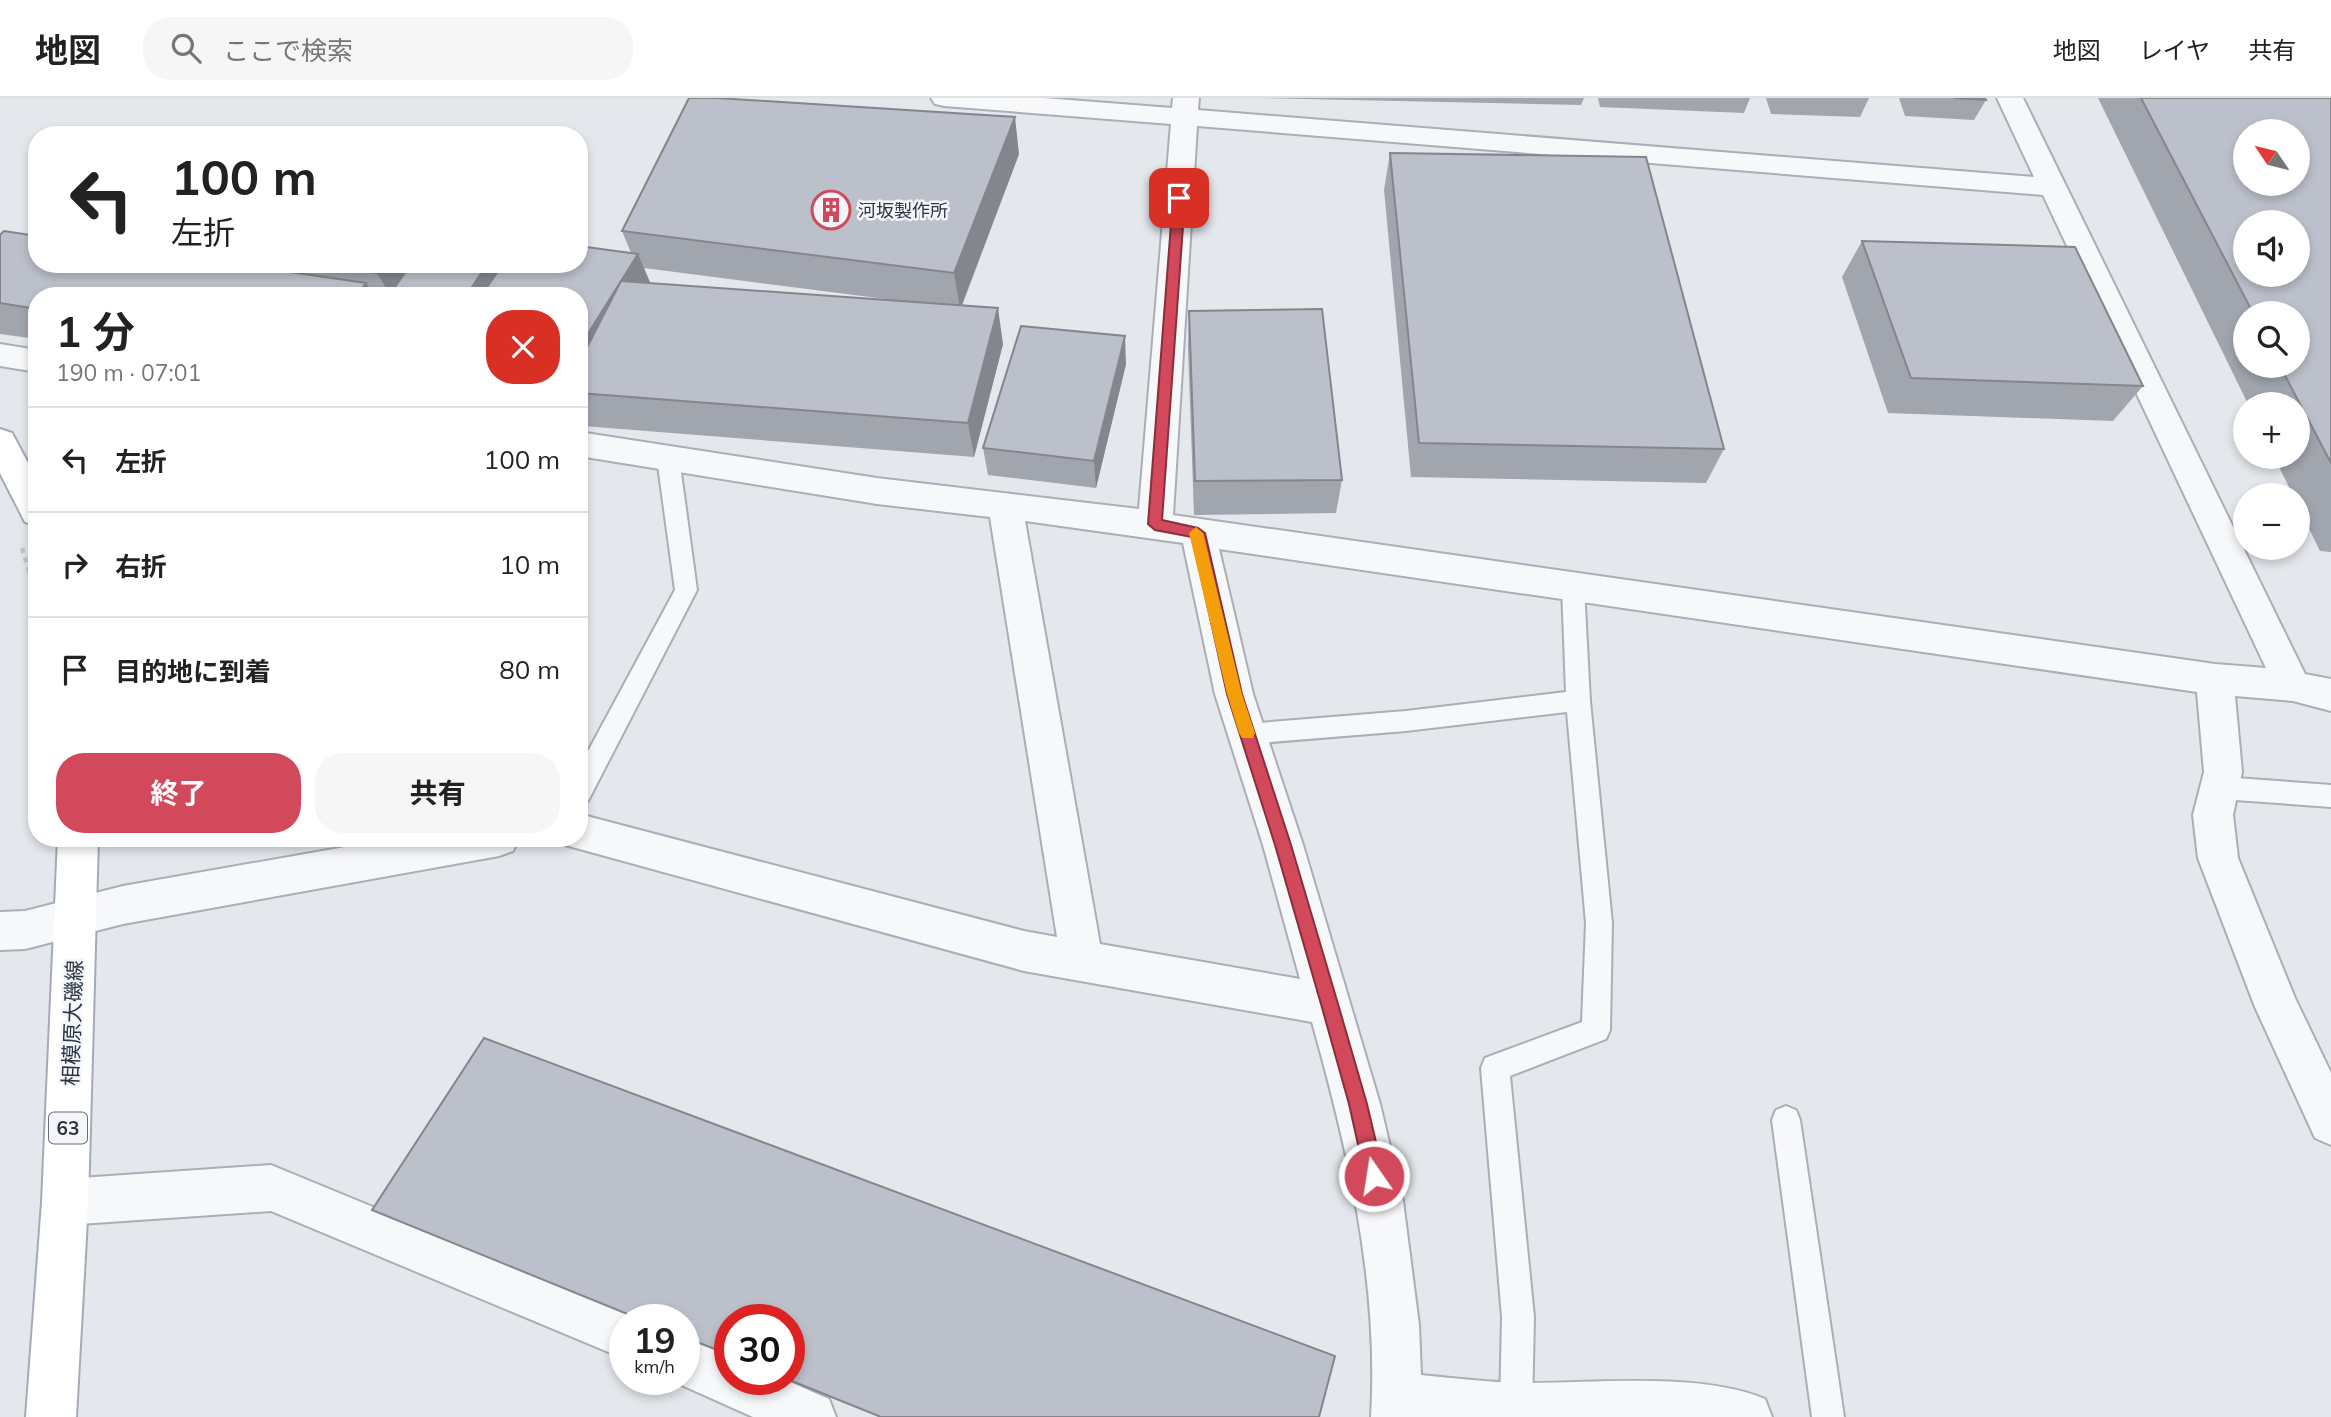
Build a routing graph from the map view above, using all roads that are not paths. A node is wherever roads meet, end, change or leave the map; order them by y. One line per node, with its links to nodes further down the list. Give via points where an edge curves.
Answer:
1 (944, 98): 3 (street)
2 (2010, 98): 4 (street)
3 (1185, 107): 4 (street); 11 (street)
4 (2054, 187): 16 (street)
5 (0, 355): 6 (street)
6 (28, 360)
7 (0, 441): 12 (main road)
8 (588, 445): 9 (street)
9 (668, 458): 10 (street); 20 (lane, via 686,590)
10 (1005, 506): 11 (street); 28 (street)
11 (1155, 524): 13 (street)
12 (28, 525)
13 (1198, 533): 14 (street); 19 (street)
14 (1573, 587): 15 (street); 18 (lane)
15 (2215, 679): 16 (street); 21 (street)
16 (2293, 686): 17 (street)
17 (2331, 695)
18 (1578, 701): 19 (lane); 36 (lane, via 1599,923 1596,1030 1495,1069 1518,1317)
19 (1247, 734): 29 (street)
20 (588, 776)
21 (2222, 788): 22 (lane); 31 (street, via 2213,815 2218,858 2277,1007)
22 (2331, 796)
23 (588, 834): 28 (street, via 1024,951)
24 (78, 847): 26 (main road, 相模原大磯線 / 63)
25 (448, 847): 26 (street, via 123,905)
26 (75, 918): 27 (street, via 25,930); 32 (main road, 相模原大磯線 / 63)
27 (0, 930)
28 (1082, 961): 29 (street)
29 (1329, 1004): 35 (street, via 1380,1200 1395,1325)
30 (1786, 1120): 40 (lane)
31 (2331, 1122)
32 (65, 1202): 33 (street, via 271,1188); 37 (main road, 相模原大磯線 / 63)
33 (609, 1328)
34 (700, 1368): 38 (street)
35 (1396, 1408): 36 (street)
36 (1516, 1408): 39 (street, via 1668,1407)
37 (51, 1417)
38 (810, 1417)
39 (1747, 1417)
40 (1828, 1417)

